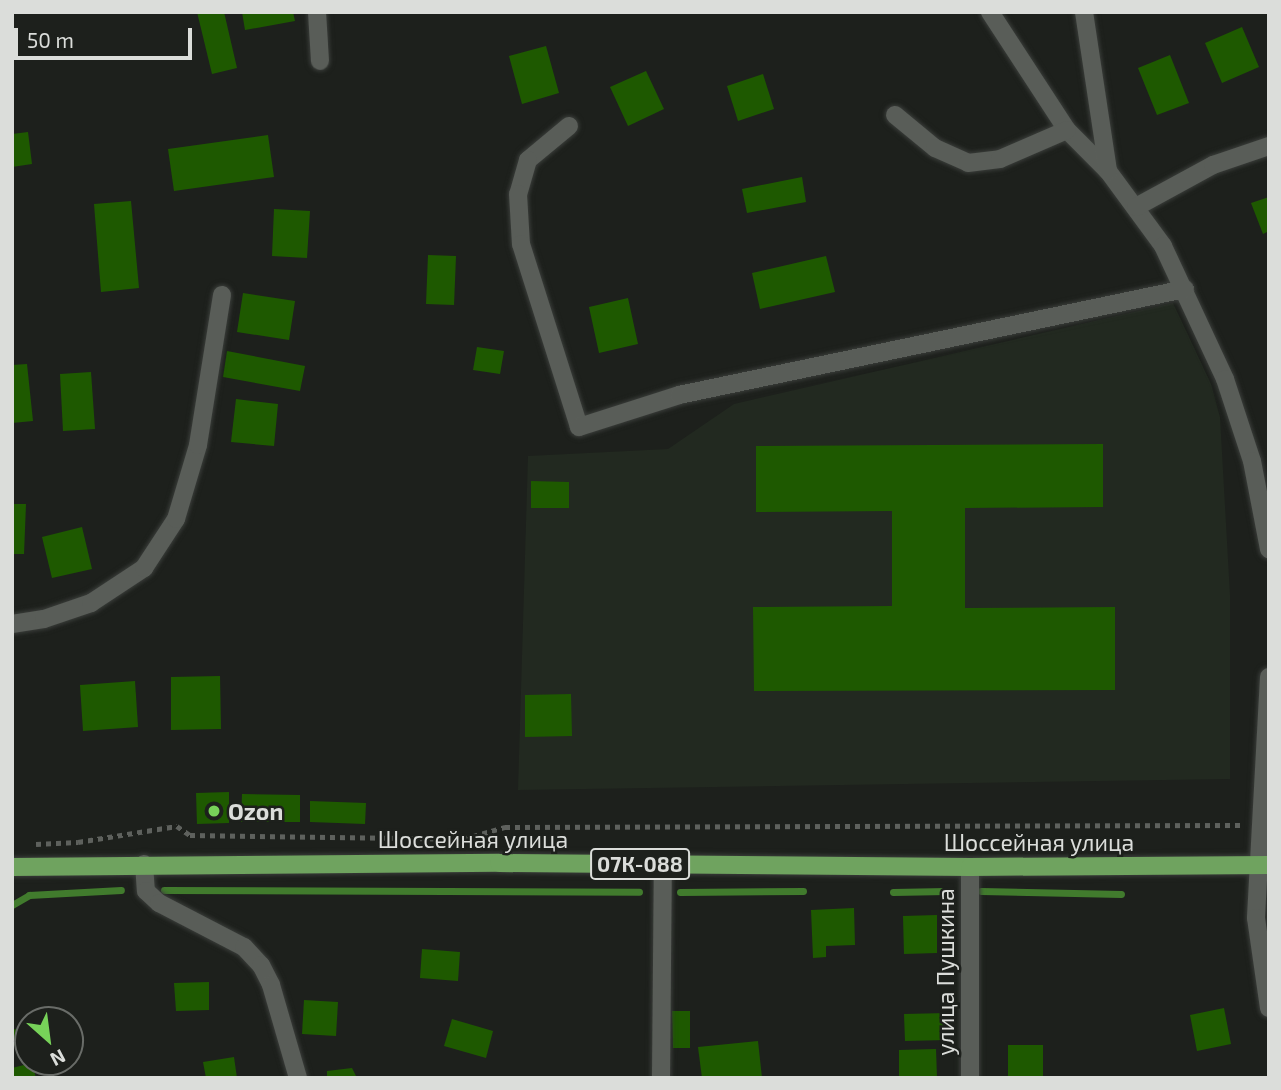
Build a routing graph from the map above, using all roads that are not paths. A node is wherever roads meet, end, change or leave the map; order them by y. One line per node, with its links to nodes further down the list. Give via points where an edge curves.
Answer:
1 (317, 12): 4 (street)
2 (990, 12): 7 (street)
3 (1084, 12): 9 (street)
4 (320, 61)
5 (895, 115): 7 (street, via 935,148 968,163 1000,159)
6 (569, 126): 11 (street, via 528,160 518,194 521,244 579,427 679,395)
7 (1067, 131): 9 (street)
8 (1269, 146): 10 (street, via 1213,165)
9 (1108, 170): 10 (street)
10 (1136, 206): 11 (street)
11 (1185, 289): 13 (street, via 1225,379 1252,461)
12 (222, 295): 14 (street, via 198,444 176,519 144,568 91,603)
13 (1269, 549)
14 (12, 624)
15 (1269, 677): 16 (street)
16 (1267, 725): 19 (street, via 1259,825)
17 (144, 864): 18 (main road, Шоссейная улица / 07К-088); 20 (main road, Шоссейная улица / 07К-088); 23 (street, via 146,891 159,903 244,947 261,965)
18 (663, 864): 21 (main road, Шоссейная улица / 07К-088); 24 (street)
19 (1263, 866): 21 (main road, Шоссейная улица / 07К-088); 22 (street, via 1256,918)
20 (12, 867)
21 (970, 867): 25 (street, улица Пушкина)
22 (1269, 1008)
23 (298, 1078)
24 (661, 1078)
25 (970, 1078)

